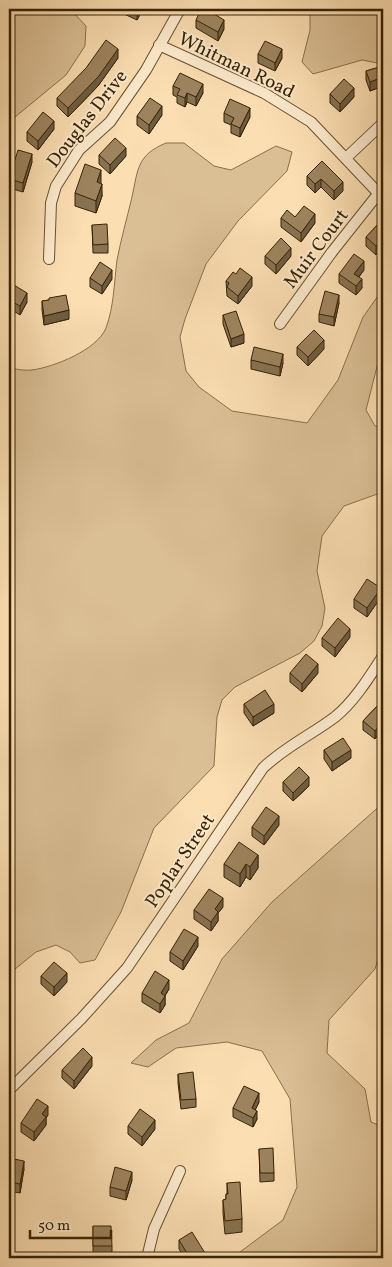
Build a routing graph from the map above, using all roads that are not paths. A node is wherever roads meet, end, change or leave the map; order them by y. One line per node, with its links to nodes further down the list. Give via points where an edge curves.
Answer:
1 (180, 9): 2 (street, Douglas Drive)
2 (159, 46): 4 (street, Whitman Road, via 264,93 311,122); 6 (street, Douglas Drive, via 110,122 79,150 56,186 51,203)
3 (383, 123): 4 (street)
4 (346, 158): 5 (street, Whitman Road)
5 (381, 196): 7 (street, Muir Court, via 332,252)
6 (49, 259)
7 (280, 324)
8 (383, 656): 9 (street, Poplar Street, via 336,716 281,751 262,768 127,968)
9 (9, 1090)
10 (180, 1171): 11 (street, via 154,1230)
11 (146, 1258)

